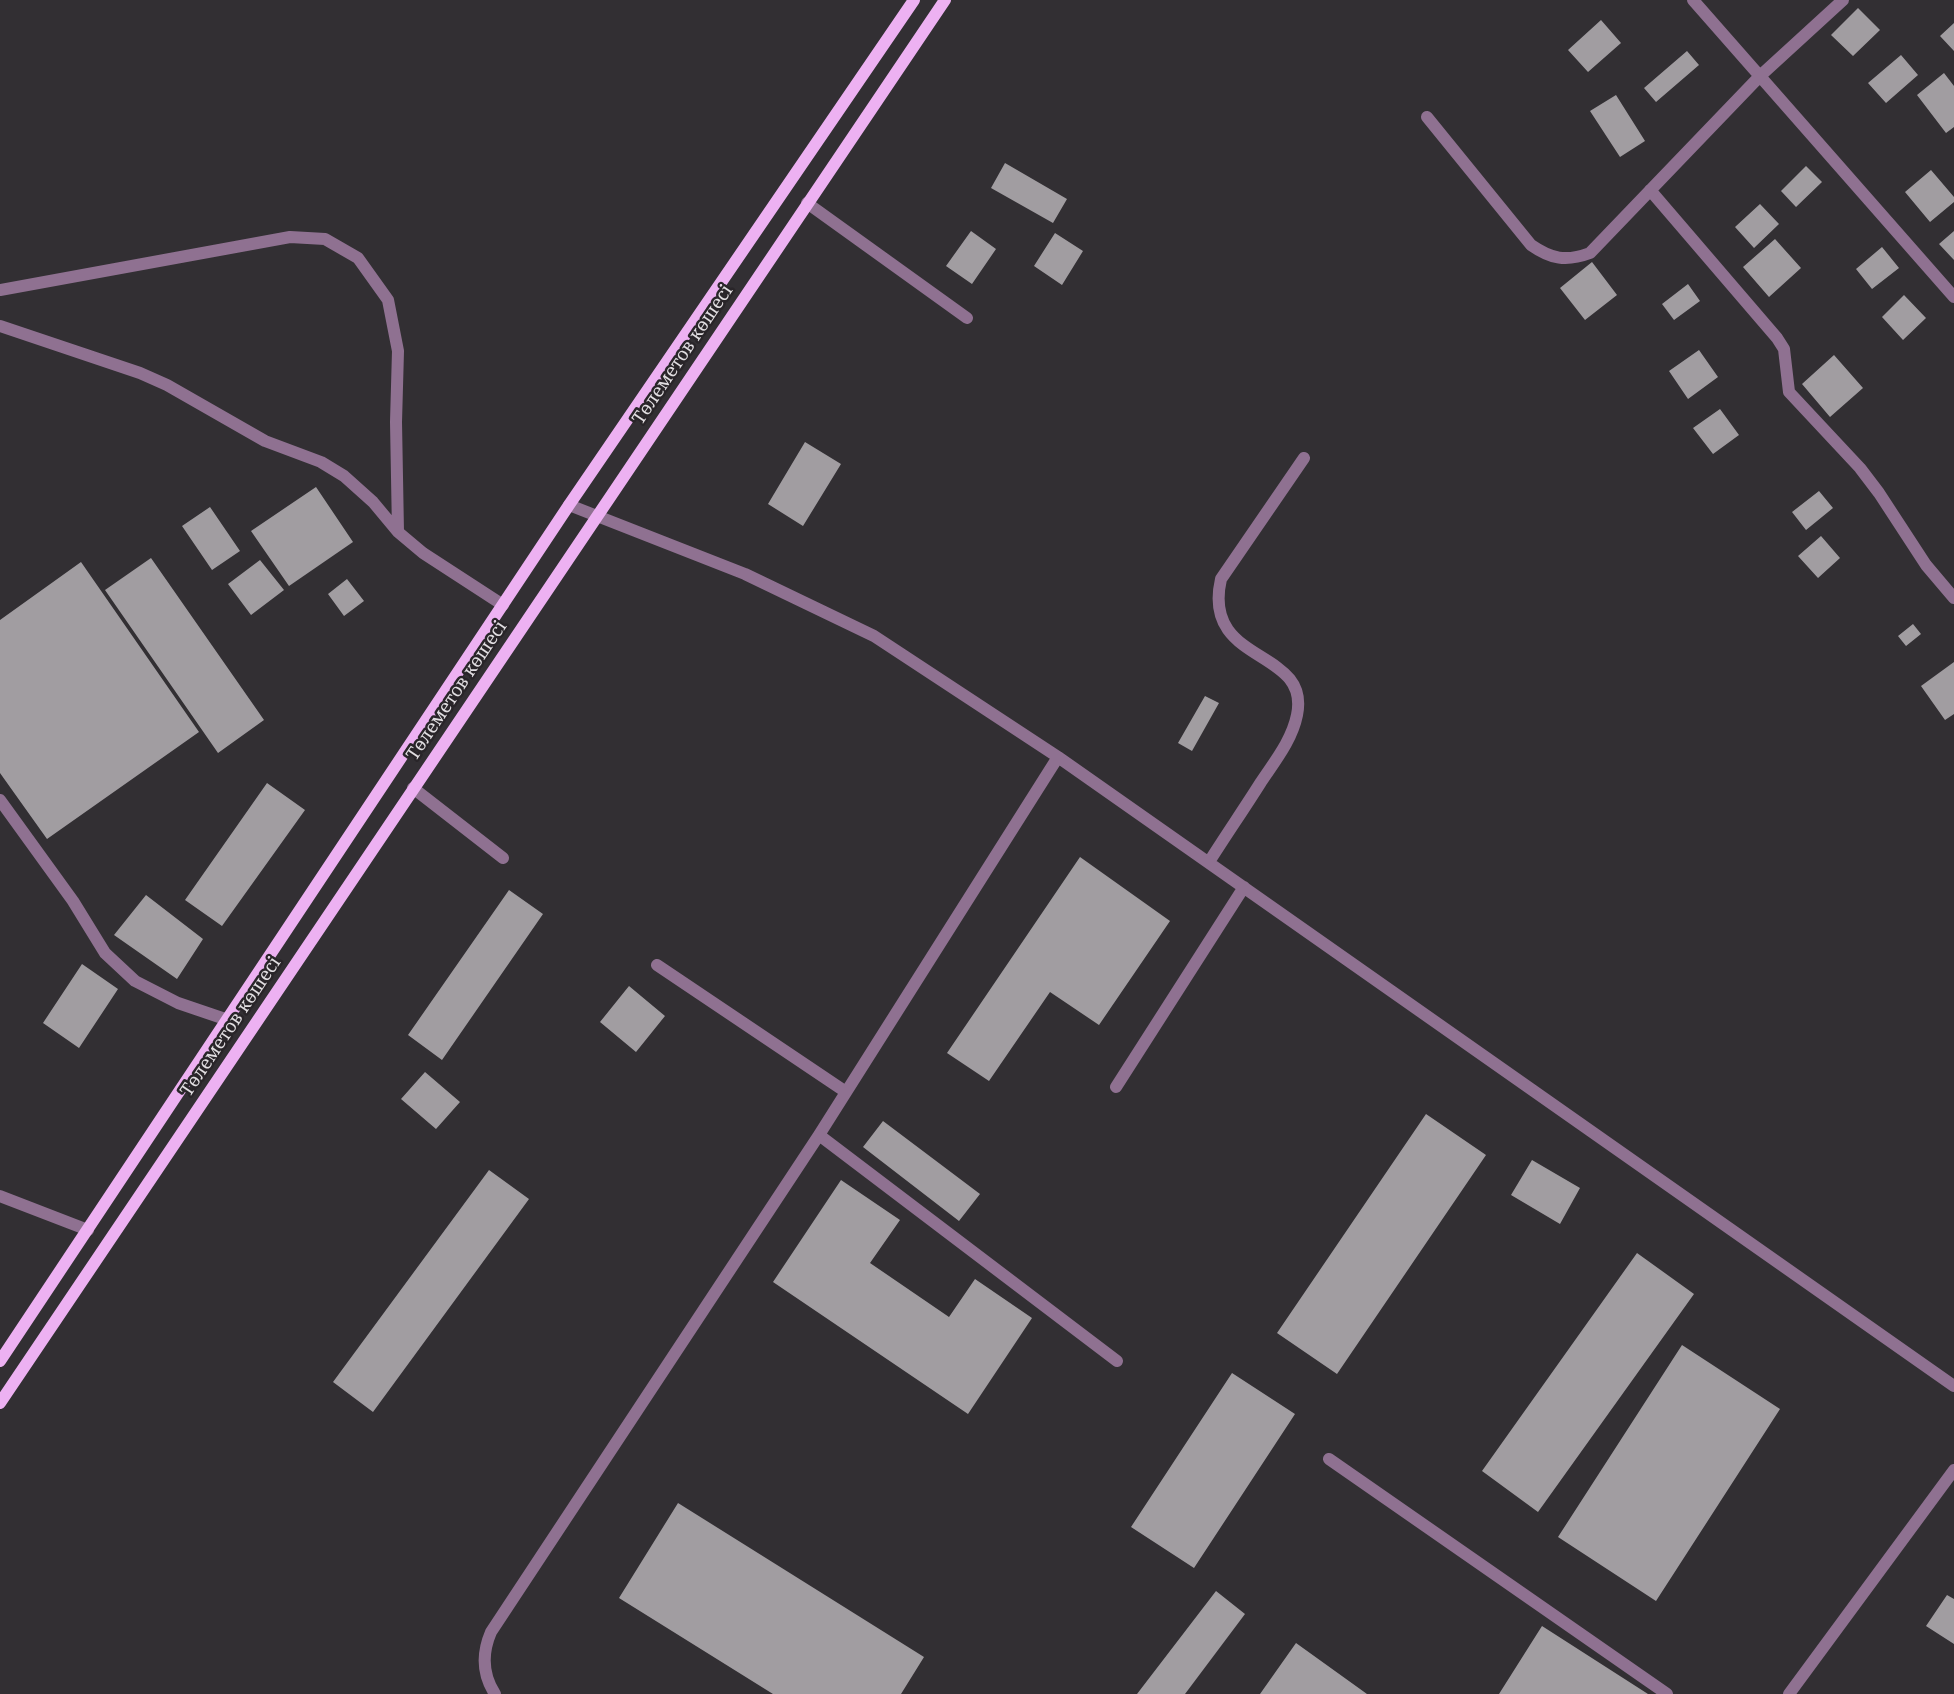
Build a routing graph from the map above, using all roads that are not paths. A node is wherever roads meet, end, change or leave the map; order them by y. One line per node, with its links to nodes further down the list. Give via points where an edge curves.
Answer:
1 (914, 0): 14 (main road, Төлеметов көшесі)
2 (945, 0): 8 (main road, Төлеметов көшесі)
3 (1693, 0): 5 (street)
4 (1843, 0): 5 (street)
5 (1760, 76): 7 (street); 10 (street)
6 (1427, 117): 7 (street, via 1531,245 1545,255 1567,259 1590,253)
7 (1650, 190): 17 (street, via 1777,338 1786,355 1789,392 1860,468 1926,565)
8 (807, 203): 11 (street); 15 (main road, Төлеметов көшесі)
9 (0, 290): 16 (street, via 290,237 325,239 358,258 388,300 398,351)
10 (1954, 298)
11 (967, 318)
12 (0, 326): 16 (street, via 140,373 265,441 321,462 344,476 373,502)
13 (1304, 458): 23 (street, via 1221,579 1217,596 1220,617 1233,638 1282,670 1297,692 1298,714 1289,739)
14 (569, 505): 15 (street); 18 (main road, Төлеметов көшесі)
15 (596, 516): 19 (street, via 745,574 874,636); 20 (main road, Төлеметов көшесі)
16 (398, 532): 18 (street, via 423,553)
17 (1954, 598)
18 (503, 605): 26 (main road, Төлеметов көшесі)
19 (1058, 757): 23 (street); 28 (street)
20 (413, 788): 22 (street); 35 (main road, Төлеметов көшесі)
21 (0, 800): 26 (street, via 73,901 105,953 135,981 178,1003)
22 (503, 858)
23 (1209, 862): 24 (street)
24 (1244, 887): 27 (street); 34 (street)
25 (657, 966): 28 (street)
26 (228, 1020): 31 (main road, Төлеметов көшесі)
27 (1116, 1087)
28 (846, 1092): 29 (street)
29 (819, 1135): 33 (street); 38 (street, via 491,1632 485,1647 484,1664)
30 (0, 1196): 31 (street)
31 (88, 1230): 32 (main road, Төлеметов көшесі)
32 (0, 1361)
33 (1116, 1361)
34 (1954, 1386)
35 (0, 1403)
36 (1329, 1459): 39 (street)
37 (1954, 1470): 40 (street)
38 (494, 1694)
39 (1667, 1694)
40 (1790, 1694)

